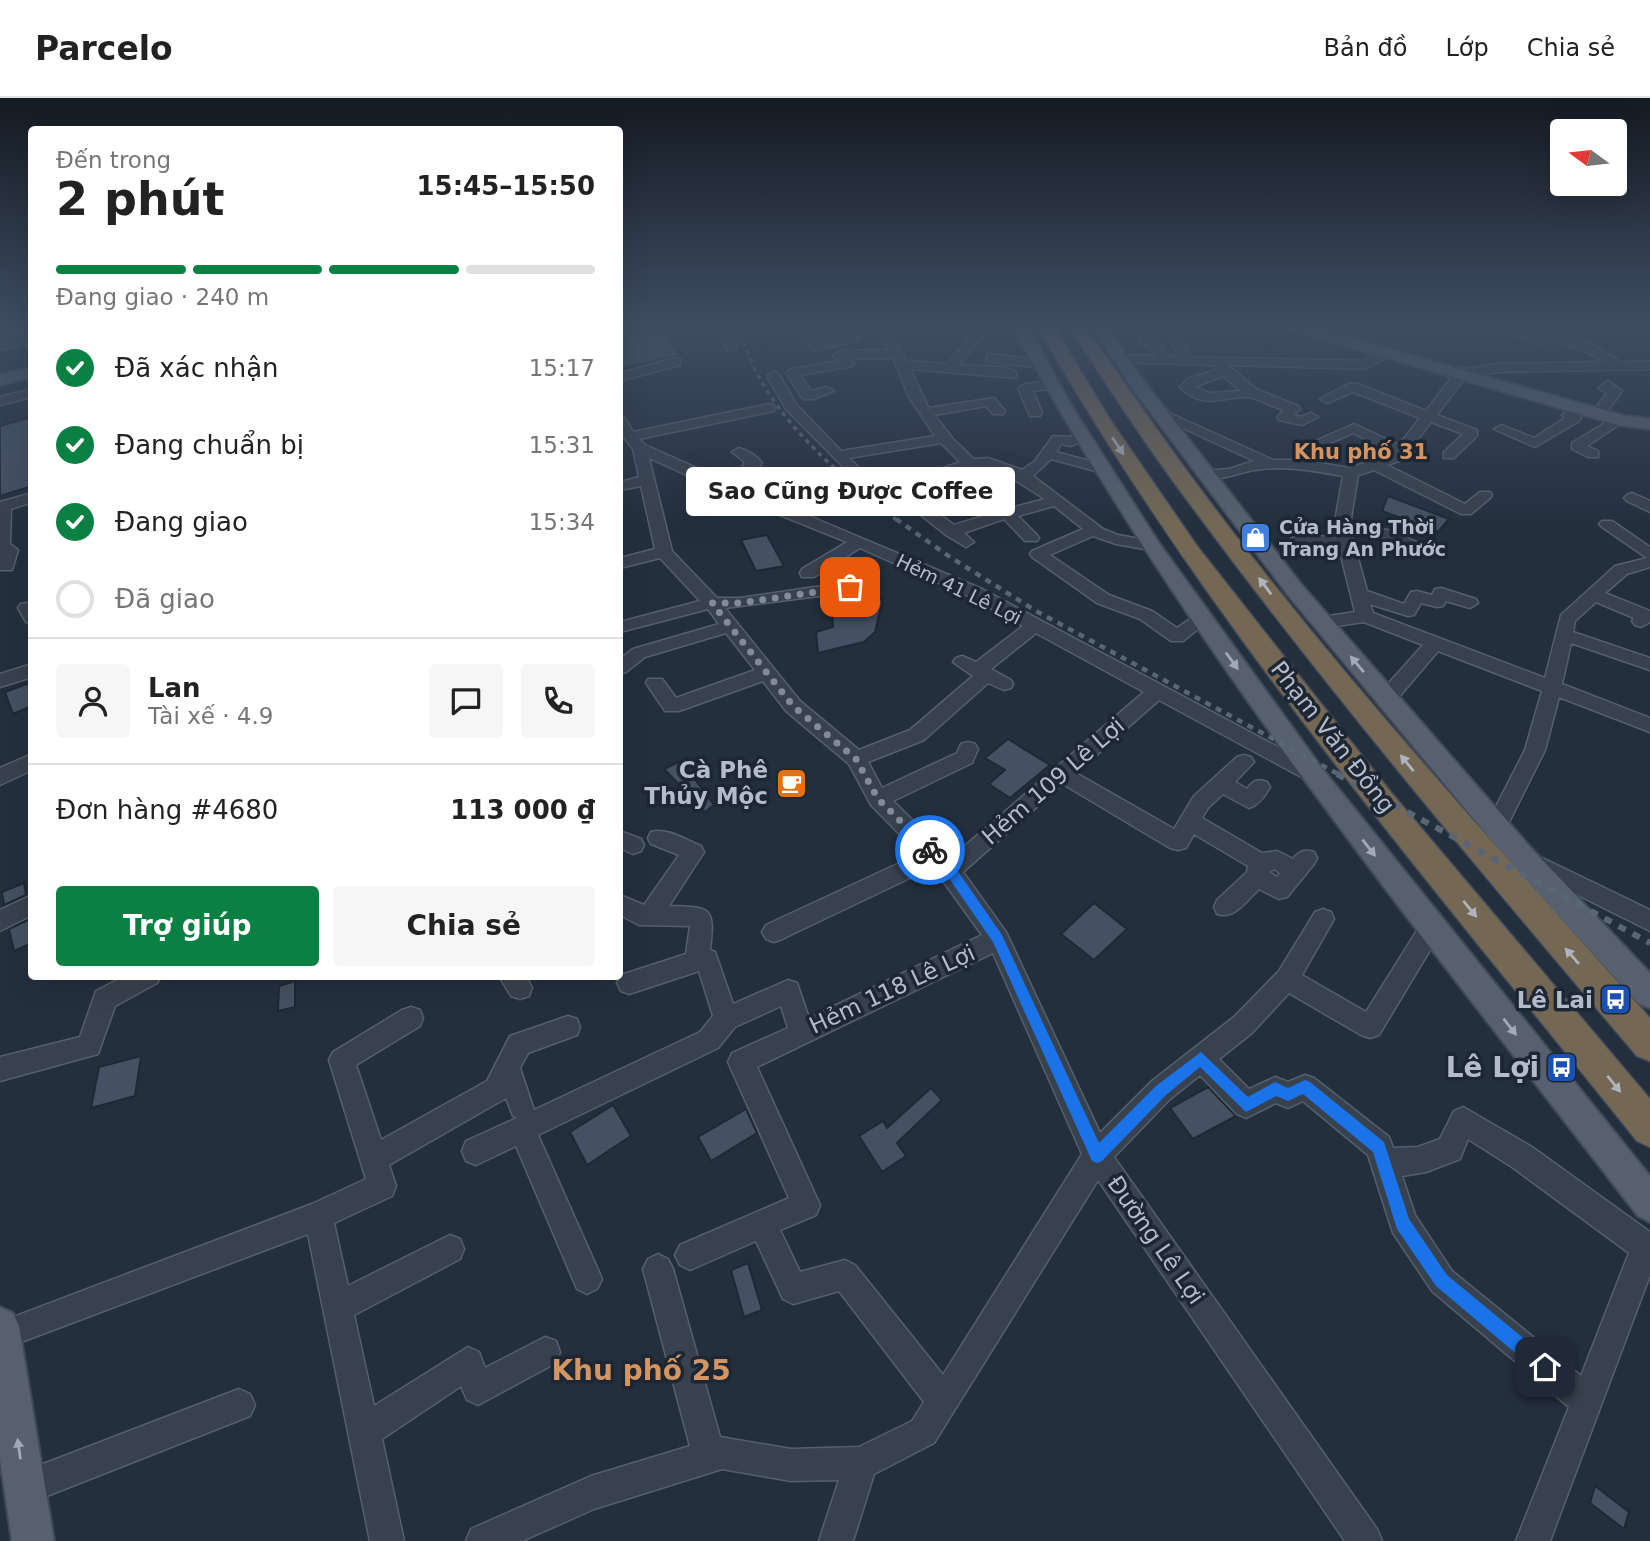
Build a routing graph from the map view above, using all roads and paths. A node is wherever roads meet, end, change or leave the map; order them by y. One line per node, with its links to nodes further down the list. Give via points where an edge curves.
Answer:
1 (784, 392): 26 (street)
2 (805, 392): 3 (street, via 808,396)
3 (822, 392)
4 (914, 392): 24 (street)
5 (1027, 392): 25 (street)
6 (1055, 392): 35 (main road, Phạm Văn Đồng)
7 (1084, 392): 69 (highway, Phạm Văn Đồng, one-way to 69)
8 (1122, 392): 143 (highway, Phạm Văn Đồng, one-way to 8, via 1451,816 1304,638)
9 (1145, 392): 27 (main road)
10 (1196, 392): 16 (street, via 1230,398)
11 (1342, 392): 18 (street)
12 (1368, 392): 29 (street)
13 (1447, 392): 29 (street)
14 (1528, 392): 21 (main road)
15 (1614, 392): 28 (street)
16 (1254, 393): 30 (street, via 1293,410 1282,423)
17 (28, 394): 19 (street)
18 (1328, 399)
19 (0, 401)
20 (809, 401): 26 (street, via 816,412)
21 (1578, 407): 28 (main road); 33 (street, via 1569,415 1574,418 1535,443)
22 (769, 408): 34 (street, via 744,420)
23 (998, 411): 24 (street, via 989,401)
24 (927, 412): 36 (street)
25 (1035, 413)
26 (799, 414): 43 (street)
27 (1160, 414): 45 (street); 50 (main road)
28 (1598, 414): 31 (main road)
29 (1430, 415): 39 (street); 42 (street, via 1472,433)
30 (1311, 417)
31 (1621, 420): 32 (main road); 41 (street, via 1577,446)
32 (1650, 426)
33 (1501, 429)
34 (627, 434): 53 (street, Đường Lê Lợi); 64 (street, Hẻm 41 Lê Lợi)
35 (1082, 436): 40 (street, via 1071,442 1058,439); 48 (main road, Phạm Văn Đồng)
36 (946, 438): 43 (street); 44 (street)
37 (1313, 446): 39 (street, via 1354,428)
38 (739, 452): 64 (street, via 755,463 750,465)
39 (1401, 452): 46 (street)
40 (1047, 454): 48 (street); 51 (street)
41 (1593, 454)
42 (1448, 455)
43 (838, 456): 56 (street, via 881,497)
44 (971, 463): 47 (street); 51 (street, via 993,462)
45 (1273, 464): 49 (street); 50 (street)
46 (1376, 465): 49 (street); 57 (street, via 1466,511)
47 (955, 469): 52 (street); 55 (street)
48 (1103, 469): 69 (main road, Phạm Văn Đồng)
49 (1351, 473): 67 (street)
50 (1206, 474): 91 (main road)
51 (1022, 477): 60 (street)
52 (934, 478): 56 (street); 61 (street)
53 (647, 480): 54 (street); 77 (street, Đường Lê Lợi)
54 (623, 485)
55 (975, 487)
56 (900, 491): 70 (street)
57 (1485, 495)
58 (28, 498): 62 (street)
59 (1632, 498): 63 (street)
60 (1056, 501): 65 (street); 68 (street)
61 (961, 505)
62 (1, 506): 81 (street, via 2,546 10,550)
63 (1650, 507)
64 (777, 509): 73 (street, Hẻm 41 Lê Lợi)
65 (1004, 510): 70 (street); 71 (street)
66 (1607, 524): 78 (street)
67 (1342, 527): 75 (street); 76 (street)
68 (1094, 530): 69 (street, via 1107,536); 90 (street, via 1038,554 1103,599 1146,615 1177,637)
69 (1157, 530): 90 (main road, Phạm Văn Đồng); 148 (highway, Phạm Văn Đồng, one-way to 148, via 1189,551 1379,798)
70 (952, 531): 74 (street)
71 (1031, 538)
72 (1299, 539): 76 (street)
73 (859, 542): 82 (street); 94 (street, Hẻm 41 Lê Lợi, via 976,593)
74 (966, 542)
75 (1408, 542)
76 (1346, 544): 85 (street)
77 (664, 552): 79 (street); 86 (street, Đường Lê Lợi)
78 (1650, 554)
79 (623, 562)
80 (1650, 562): 84 (street, via 1621,570)
81 (6, 567)
82 (808, 573)
83 (850, 587): 86 (street)
84 (1599, 590): 88 (street); 95 (street, via 1567,619)
85 (1361, 595): 87 (street, via 1408,611 1417,596 1437,602 1441,593); 89 (street)
86 (712, 603): 92 (street); 93 (street, Đường Lê Lợi)
87 (1470, 603)
88 (1646, 613)
89 (1365, 616): 91 (street); 96 (street)
90 (1202, 617): 112 (main road, Phạm Văn Đồng, one-way to 112)
91 (1322, 622): 105 (main road, one-way to 91)
92 (623, 626)
93 (731, 626): 98 (street, via 639,653); 100 (street, Đường Lê Lợi)
94 (1034, 626): 104 (street, Hẻm 41 Lê Lợi); 108 (street, via 917,735)
95 (1564, 635): 97 (street); 103 (street)
96 (1435, 643): 103 (street); 105 (street)
97 (1650, 664)
98 (623, 666)
99 (28, 671): 101 (street)
100 (767, 673): 102 (street, via 672,706); 108 (street, Đường Lê Lợi, via 793,706)
101 (0, 681)
102 (655, 683)
103 (1552, 690): 106 (street); 118 (street, via 1535,750)
104 (1156, 692): 111 (street, Hẻm 109 Lê Lợi); 112 (street, Hẻm 41 Lê Lợi)
105 (1386, 699): 118 (main road)
106 (1650, 725)
107 (968, 749): 116 (street, via 965,758)
108 (856, 759): 116 (street, Đường Lê Lợi)
109 (1244, 762): 114 (street)
110 (28, 763): 113 (street)
111 (1062, 774): 117 (street, via 1178,842); 121 (street, Hẻm 109 Lê Lợi)
112 (1312, 774): 131 (main road, Phạm Văn Đồng, one-way to 131)
113 (0, 777)
114 (1221, 783): 115 (street, via 1249,800); 117 (street)
115 (1260, 787)
116 (878, 799): 121 (street, Đường Lê Lợi)
117 (1190, 821): 123 (street)
118 (1496, 828): 120 (main road)
119 (659, 838): 127 (street, via 693,852)
120 (1521, 856): 130 (street); 138 (main road)
121 (943, 864): 132 (street, Hẻm 109 Lê Lợi); 133 (street, Đường Lê Lợi)
122 (1301, 864): 123 (street, via 1279,890)
123 (1259, 869): 126 (street)
124 (28, 906): 129 (street)
125 (623, 906): 127 (street, via 639,915)
126 (1225, 907)
127 (650, 915): 134 (street, via 694,916 702,921)
128 (1323, 919): 135 (street)
129 (0, 921)
130 (1650, 921)
131 (1431, 928): 135 (street, via 1370,1027); 153 (main road, Phạm Văn Đồng, one-way to 153)
132 (774, 932)
133 (998, 939): 142 (street, Hẻm 118 Lê Lợi); 150 (street, Đường Lê Lợi)
134 (697, 961): 137 (street); 140 (street, via 707,959)
135 (1287, 979): 144 (street, via 1243,1025)
136 (141, 980): 146 (street, via 105,999 89,1046)
137 (629, 983)
138 (1650, 993)
139 (411, 1018): 151 (street, via 342,1060)
140 (726, 1019): 142 (street, Hẻm 118 Lê Lợi, via 788,992); 147 (street, via 709,1040)
141 (568, 1027): 145 (street, via 519,1044)
142 (802, 1034): 155 (street, via 741,1062 806,1205)
143 (1650, 1044)
144 (1201, 1058): 150 (street, via 1161,1090); 152 (street, via 1246,1105 1275,1089 1288,1095 1305,1087 1379,1147)
145 (507, 1067): 147 (street); 151 (street, via 496,1090)
146 (0, 1069)
147 (522, 1118): 149 (street); 159 (street)
148 (1650, 1128)
149 (476, 1151)
150 (1097, 1156): 164 (street); 174 (street, Đường Lê Lợi)
151 (373, 1158): 154 (street, via 382,1186)
152 (1383, 1160): 163 (street, via 1403,1223 1441,1281); 163 (street, via 1403,1164 1450,1149 1463,1120 1646,1247)
153 (1650, 1204)
154 (318, 1216): 160 (street); 161 (street)
155 (762, 1223): 157 (street); 164 (street, via 793,1289 845,1275)
156 (450, 1249): 160 (street)
157 (691, 1255)
158 (658, 1269): 167 (street)
159 (587, 1279)
160 (337, 1307): 166 (street)
161 (1, 1331): 169 (main road, one-way to 161)
162 (545, 1352): 166 (street, via 478,1390 468,1363)
163 (1587, 1401): 175 (street)
164 (944, 1402): 168 (street, via 923,1432)
165 (239, 1405): 169 (street)
166 (364, 1432): 170 (street)
167 (709, 1456): 168 (street, via 722,1453 791,1465); 172 (street, via 591,1493)
168 (861, 1463): 173 (street)
169 (24, 1488): 171 (main road)
170 (382, 1537)
171 (33, 1541)
172 (483, 1541)
173 (836, 1541)
174 (1365, 1541)
175 (1533, 1541)

